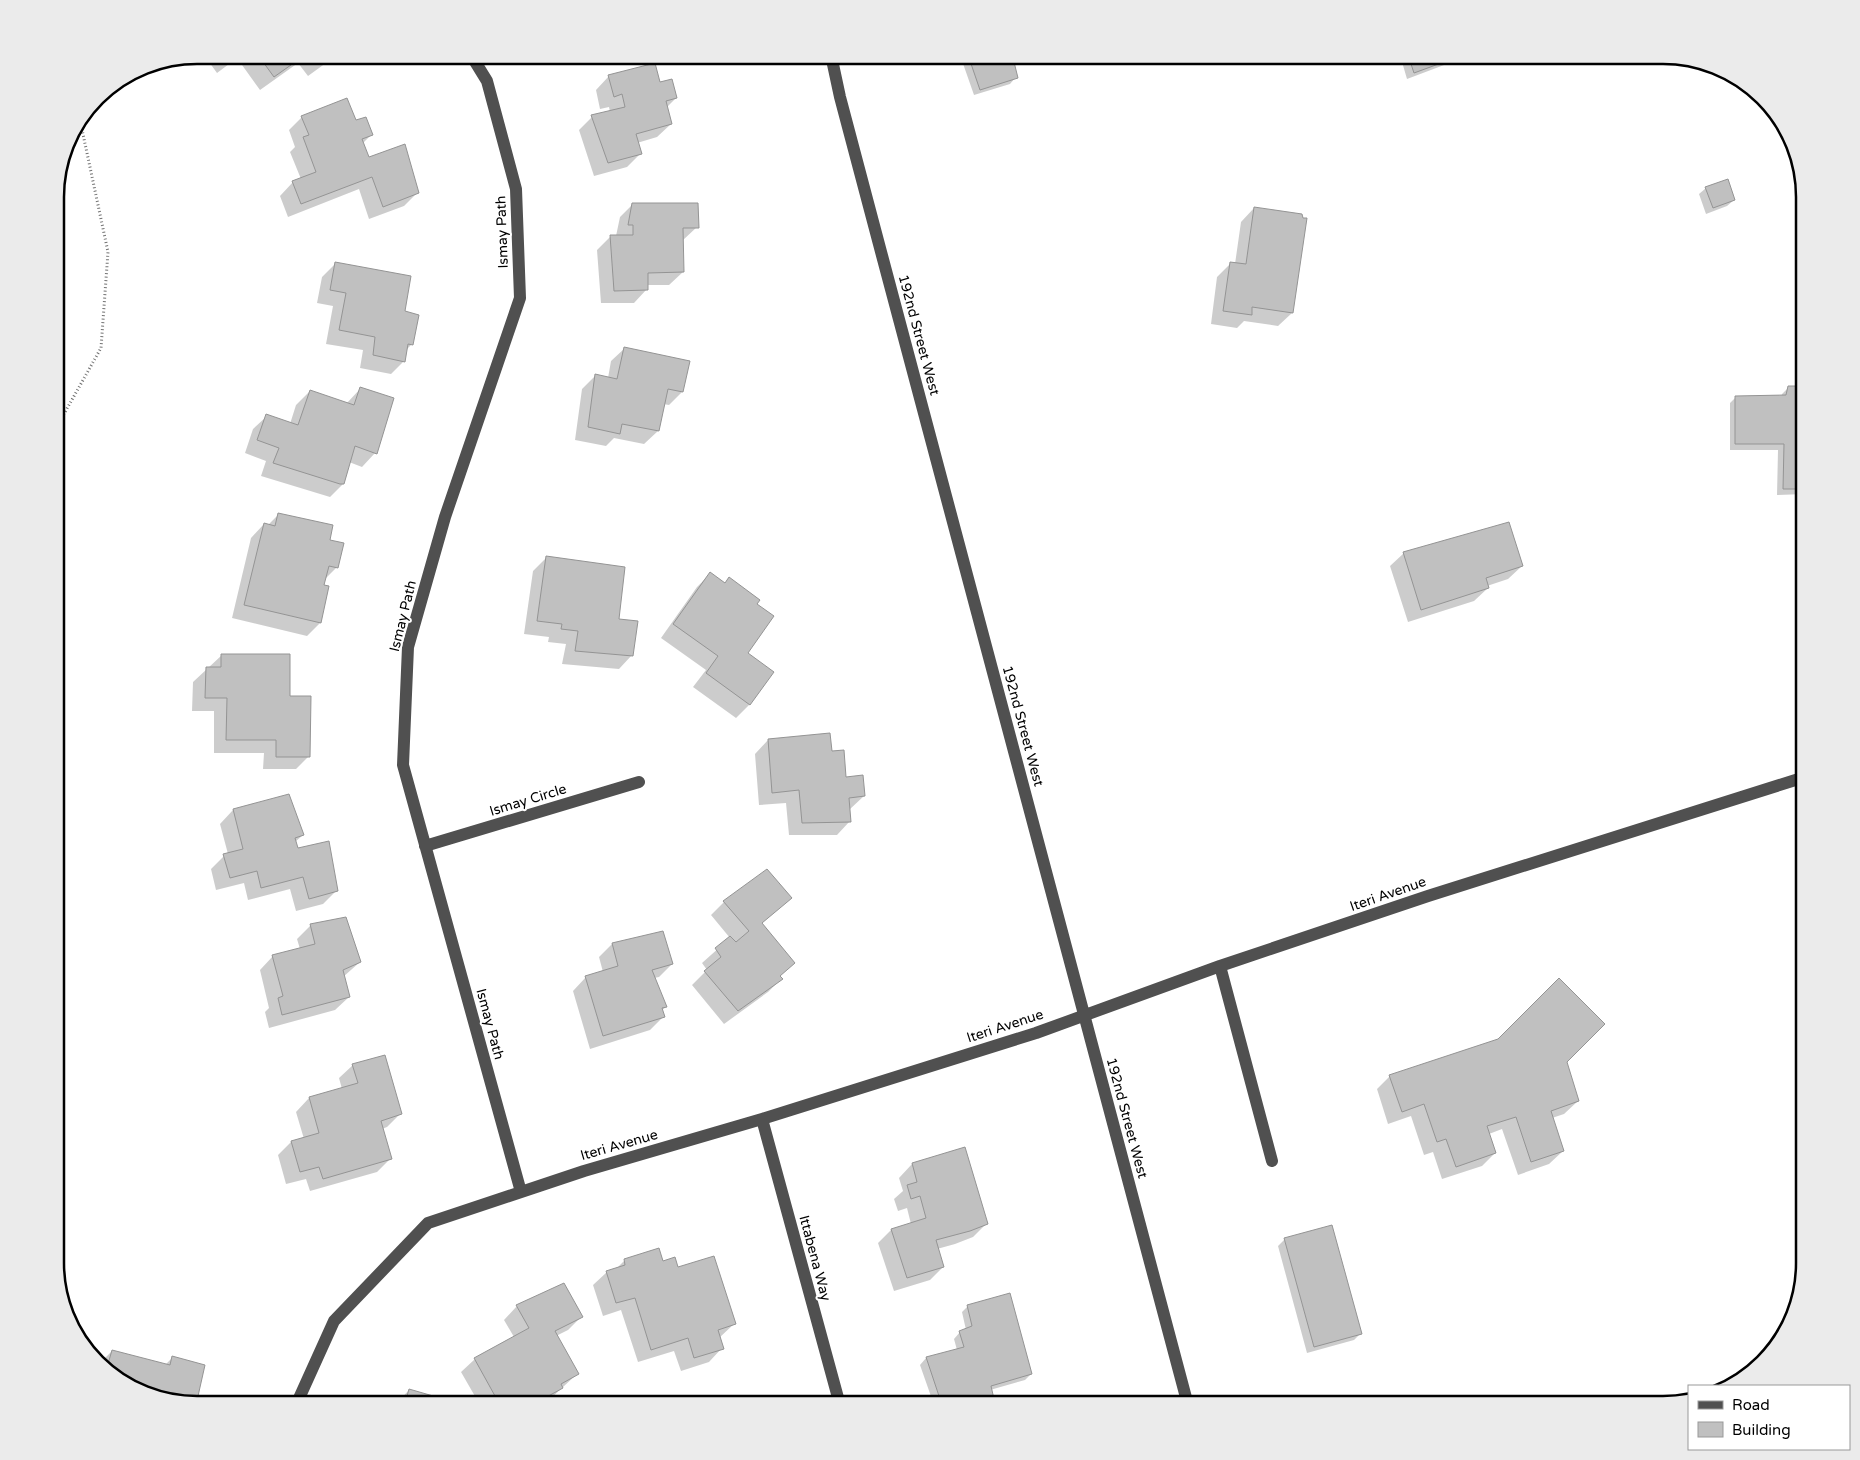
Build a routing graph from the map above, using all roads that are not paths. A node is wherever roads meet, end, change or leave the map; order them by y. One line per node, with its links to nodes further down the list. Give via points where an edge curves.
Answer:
1 (477, 64): 5 (street, Ismay Path, via 487,81 516,189 520,298 445,517 408,647 403,765)
2 (833, 64): 7 (street, 192nd Street West)
3 (1796, 780): 6 (street, Iteri Avenue, via 1428,896)
4 (639, 782): 5 (street, Ismay Circle)
5 (425, 846): 10 (street, Ismay Path)
6 (1220, 966): 7 (street, Iteri Avenue); 9 (street)
7 (1084, 1015): 8 (street, Iteri Avenue); 13 (street, 192nd Street West)
8 (762, 1119): 10 (street, Iteri Avenue); 12 (street, Ittabena Way)
9 (1272, 1161)
10 (521, 1192): 11 (street, Iteri Avenue, via 428,1224 334,1321)
11 (300, 1396)
12 (838, 1396)
13 (1186, 1396)

